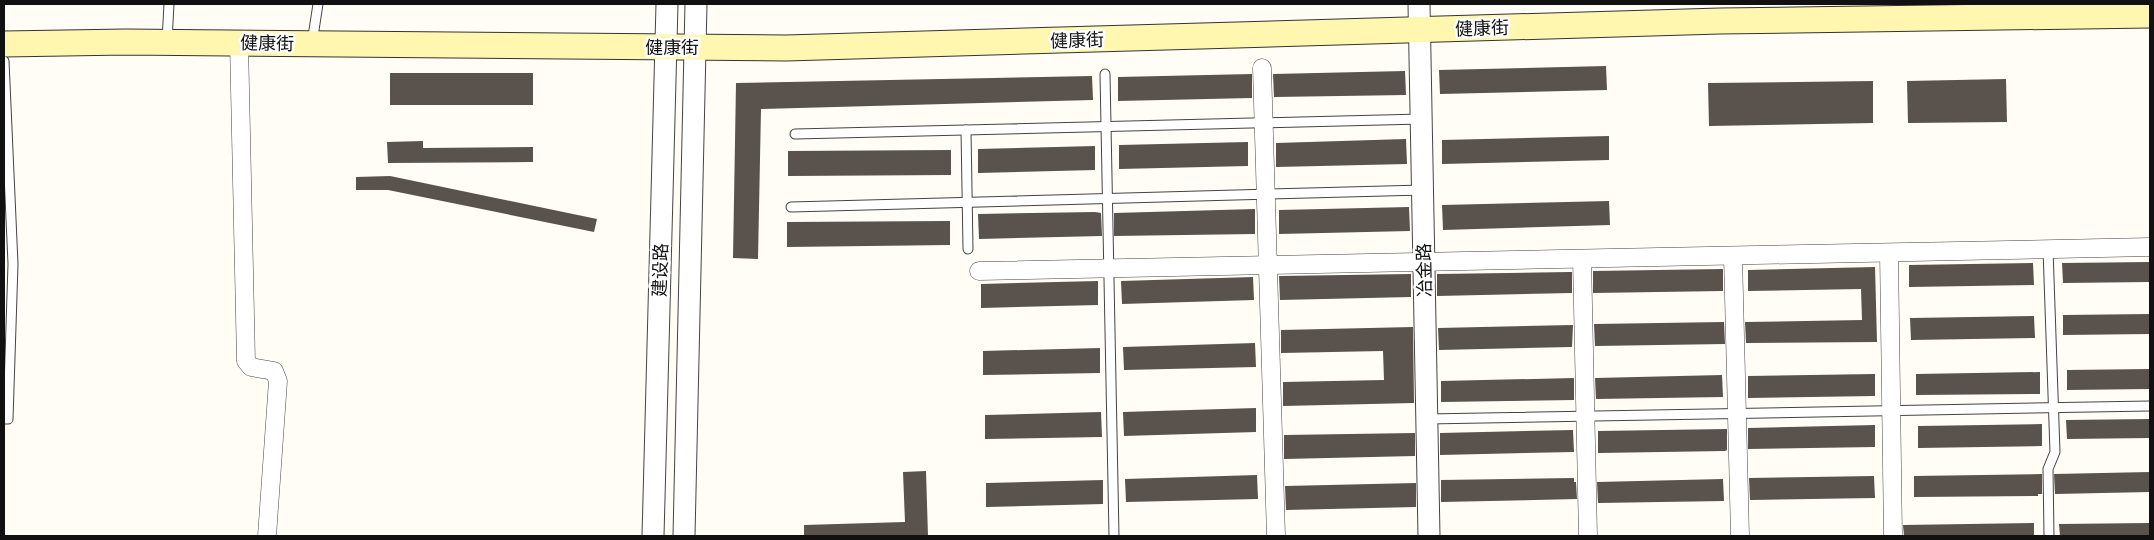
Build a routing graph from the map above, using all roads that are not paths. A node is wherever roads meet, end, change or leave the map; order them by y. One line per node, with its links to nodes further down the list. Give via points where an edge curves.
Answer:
1 (169, 4): 8 (lane)
2 (318, 4): 11 (lane)
3 (667, 4): 12 (street, 建设路)
4 (696, 4): 13 (street, 建设路)
5 (1419, 4): 7 (street, 冶金路)
6 (2150, 16): 7 (main road, 健康街, via 1720,21)
7 (1420, 30): 13 (main road, 健康街, via 786,48); 17 (street, 冶金路)
8 (167, 42): 9 (main road, 健康街); 10 (main road, 健康街)
9 (239, 43): 11 (main road, 健康街); 44 (street, via 246,361 251,367 274,371 278,381)
10 (4, 44)
11 (312, 44): 12 (main road, 健康街)
12 (666, 47): 13 (main road, 健康街); 45 (street, 建设路)
13 (694, 47): 46 (street, 建设路)
14 (4, 61): 42 (lane, via 13,264 8,419)
15 (1262, 68): 18 (street)
16 (1105, 74): 19 (lane)
17 (1422, 119): 18 (lane); 22 (street, 冶金路)
18 (1263, 123): 19 (lane); 23 (street)
19 (1106, 127): 20 (lane); 24 (lane)
20 (966, 130): 21 (lane); 25 (lane)
21 (795, 134)
22 (1423, 190): 23 (lane); 33 (street, 冶金路)
23 (1266, 194): 24 (lane); 34 (street)
24 (1107, 199): 25 (lane); 35 (lane)
25 (967, 203): 26 (lane); 28 (lane)
26 (791, 208)
27 (2150, 247): 29 (street)
28 (968, 249)
29 (2048, 249): 30 (street); 38 (lane)
30 (1889, 253): 31 (street); 39 (street)
31 (1733, 256): 32 (street); 40 (street)
32 (1582, 259): 33 (street); 41 (street)
33 (1424, 262): 34 (street); 43 (street, 冶金路)
34 (1268, 266): 35 (street); 48 (street)
35 (1109, 269): 36 (street); 47 (lane)
36 (979, 271)
37 (2150, 406): 38 (lane)
38 (2053, 408): 39 (lane); 53 (lane, via 2055,452 2048,469)
39 (1891, 411): 40 (lane); 52 (street)
40 (1736, 413): 41 (lane); 51 (street)
41 (1585, 416): 43 (lane); 50 (street)
42 (4, 419)
43 (1427, 419): 49 (street, 冶金路)
44 (267, 536)
45 (653, 536)
46 (684, 536)
47 (1114, 536)
48 (1276, 536)
49 (1429, 536)
50 (1588, 536)
51 (1740, 536)
52 (1893, 536)
53 (2049, 536)

